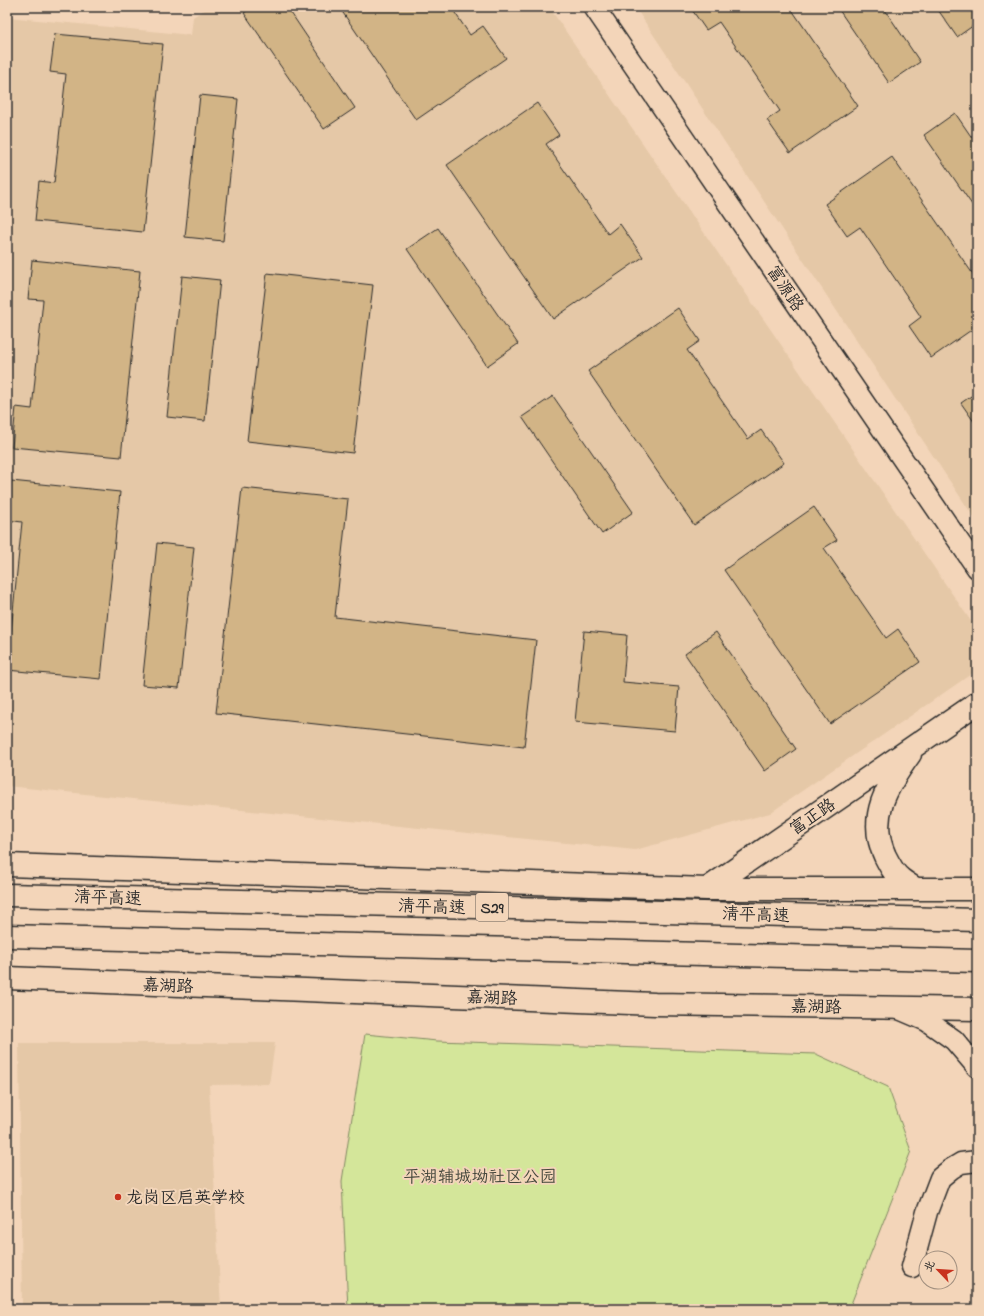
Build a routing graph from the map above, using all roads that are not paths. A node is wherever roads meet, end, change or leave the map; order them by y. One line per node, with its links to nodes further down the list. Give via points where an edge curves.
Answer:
1 (594, 7): 2 (street, 富源路)
2 (977, 568)
3 (977, 703): 4 (main road, 富正路)
4 (918, 744): 6 (main road, 富正路); 7 (main road, 富正路, via 895,776 885,796 877,828 880,846 889,864 899,878)
5 (7, 865): 6 (main road)
6 (707, 889): 7 (main road)
7 (916, 889): 8 (main road)
8 (977, 889)
9 (7, 895): 10 (main road, 清平高速 / S29)
10 (977, 920)
11 (7, 936): 12 (main road)
12 (977, 961)
13 (7, 978): 14 (main road, 嘉湖路, via 655,1004)
14 (895, 1008): 15 (main road, 嘉湖路); 16 (street, via 927,1020 954,1040)
15 (977, 1009)
16 (977, 1066)
17 (977, 1161): 18 (street, via 951,1169 940,1178 927,1212)
18 (912, 1267)

